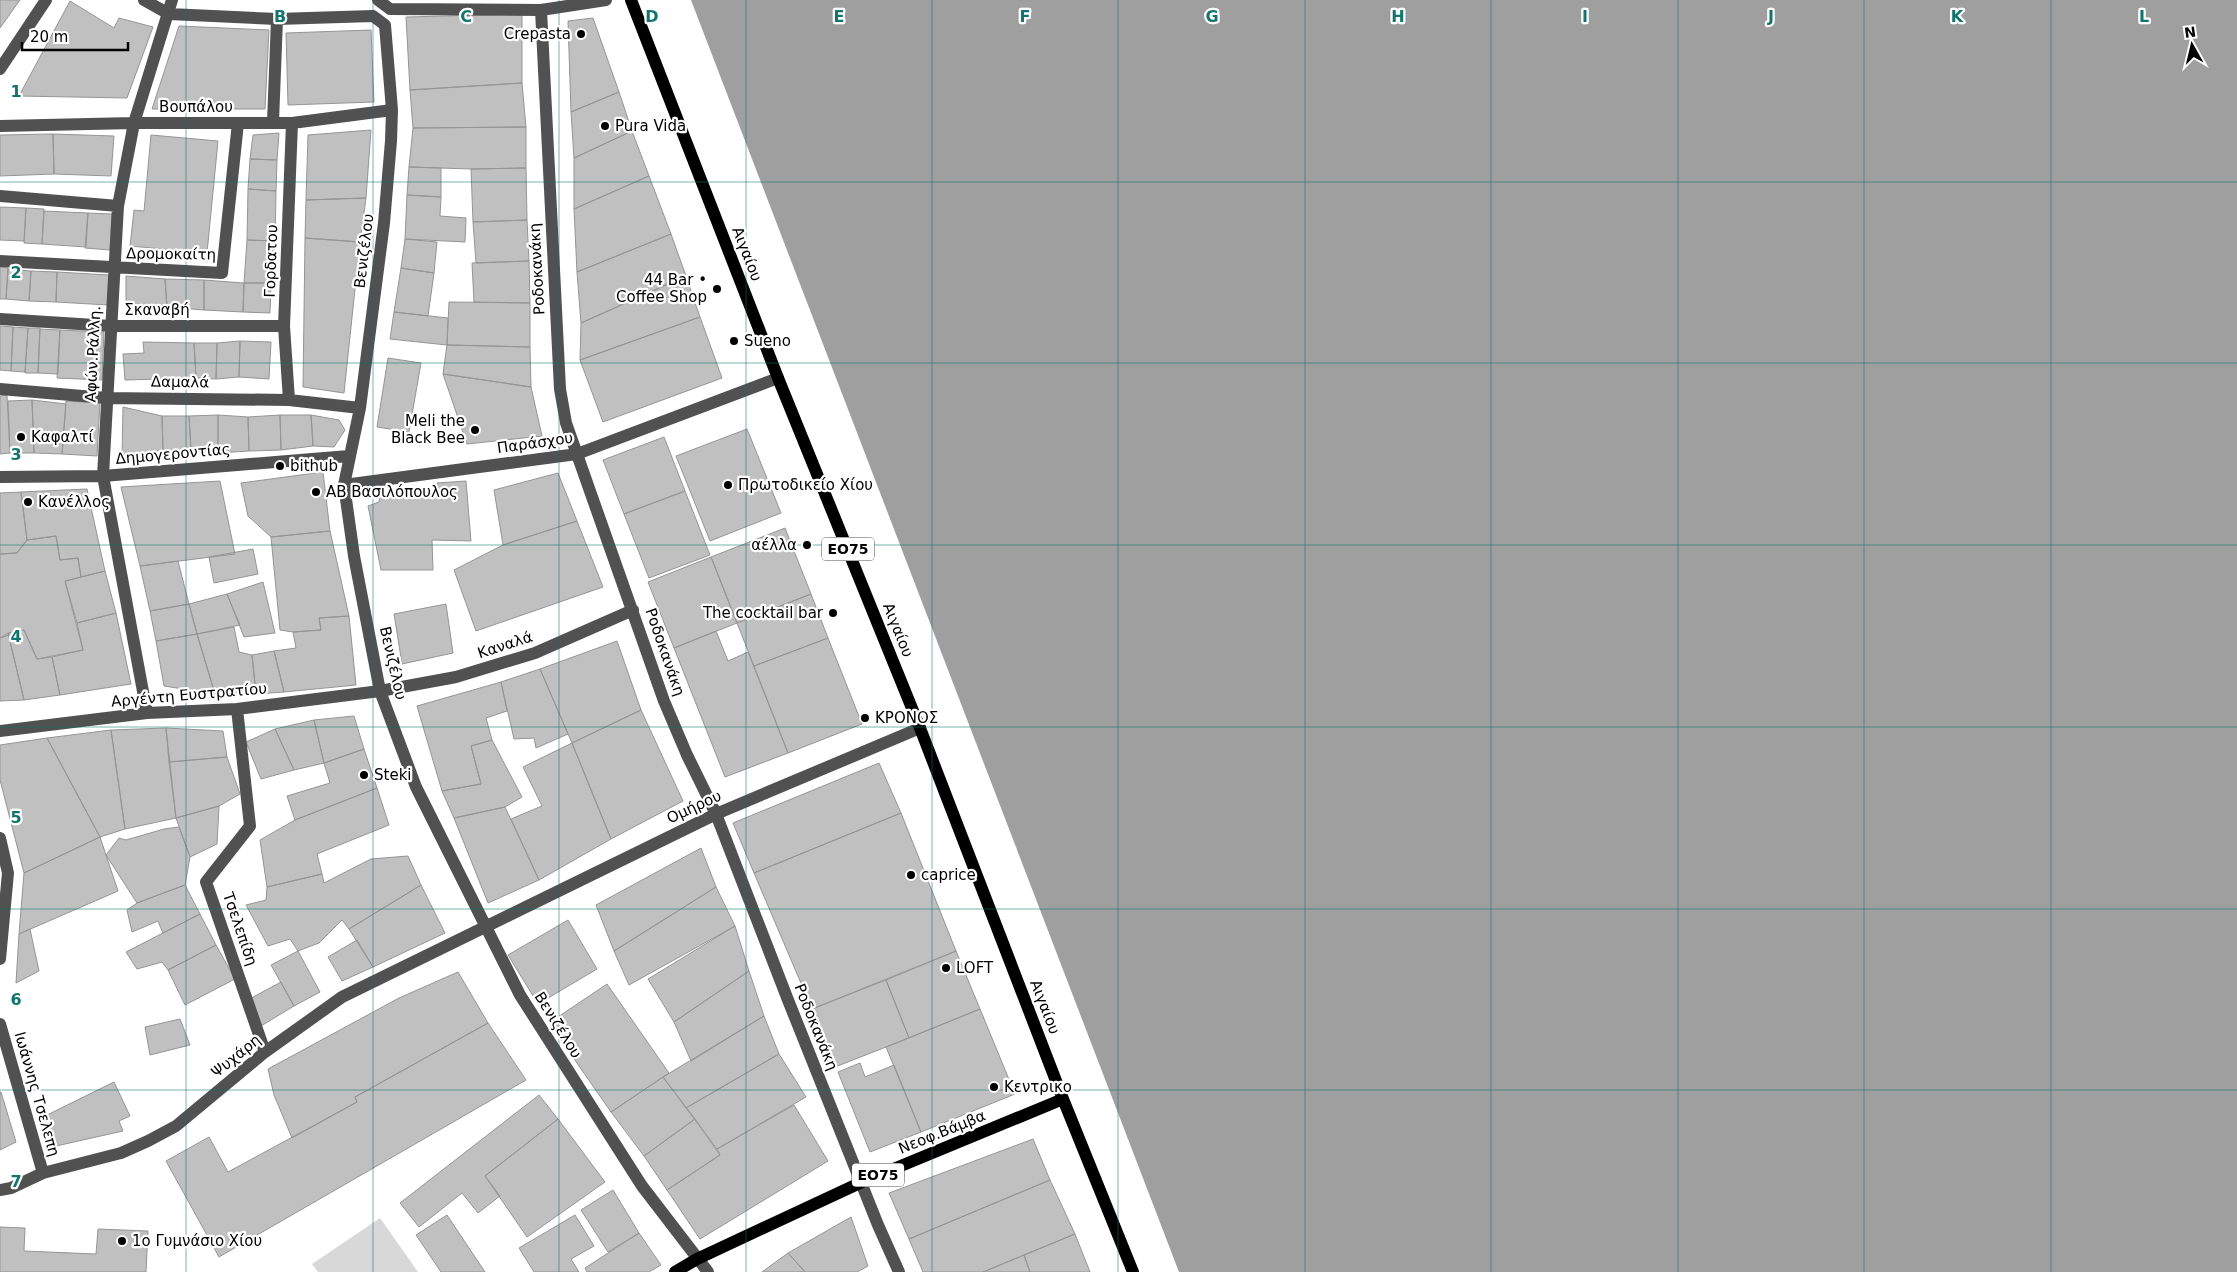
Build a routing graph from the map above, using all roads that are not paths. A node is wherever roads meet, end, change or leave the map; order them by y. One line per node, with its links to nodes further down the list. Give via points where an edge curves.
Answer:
1 (46, 0): 10 (street)
2 (144, 0): 8 (street)
3 (172, 0): 8 (street, Αφών.Ράλλη.)
4 (378, 0): 7 (street, via 390,9)
5 (606, 0): 7 (street)
6 (631, 0): 24 (main road, Αιγαίου / ΕΟ75)
7 (541, 10): 29 (street, Ροδοκανάκη, via 560,389 562,410)
8 (168, 14): 9 (street); 13 (street, Αφών.Ράλλη.)
9 (277, 19): 11 (street, Βενιζέλου, via 373,16 385,25); 12 (street)
10 (0, 69)
11 (392, 110): 15 (street, Βουπάλου); 28 (street, Βενιζέλου, via 384,223)
12 (273, 122): 14 (street, Βουπάλου); 15 (street, Βουπάλου)
13 (134, 123): 14 (street, Βουπάλου); 16 (street, Βουπάλου); 18 (street, Αφών.Ράλλη.)
14 (238, 123): 20 (street, Δρομοκαίτη, via 222,273)
15 (292, 123): 23 (street, Γορδατου)
16 (0, 126)
17 (0, 196): 18 (street)
18 (118, 206): 20 (street, Αφών.Ράλλη.)
19 (0, 261): 20 (street, Δρομοκαίτη)
20 (114, 269): 22 (street, Αφών.Ράλλη.)
21 (0, 319): 22 (street, Σκαναβή)
22 (111, 326): 23 (street, Σκαναβή); 26 (street, Αφών.Ράλλη.)
23 (284, 326): 27 (street, Γορδατου)
24 (778, 378): 29 (street, Παράσχου); 38 (main road, Αιγαίου / ΕΟ75)
25 (0, 389): 26 (street, Δαμαλά)
26 (106, 398): 27 (street, Δαμαλά); 31 (street, Αφών.Ράλλη.)
27 (289, 400): 28 (street, Δαμαλά)
28 (360, 408): 30 (street, Βενιζέλου)
29 (577, 454): 33 (street, Παράσχου); 34 (street, Ροδοκανάκη)
30 (349, 456): 31 (street, Δημογεροντίας); 33 (street, Βενιζέλου)
31 (103, 476): 32 (street, Δημογεροντίας); 37 (street, Αφών.Ράλλη.)
32 (0, 477)
33 (344, 485): 35 (street, Βενιζέλου)
34 (633, 610): 35 (street, Καναλά, via 526,656 456,678); 40 (street, Ροδοκανάκη, via 664,701)
35 (380, 690): 36 (street, Αργέντη Ευστρατίου); 42 (street, Βενιζέλου, via 416,787)
36 (237, 709): 37 (street, Αργέντη Ευστρατίου); 45 (street, Τσελεπίδη, via 250,826 206,882)
37 (147, 713): 39 (street, Αργέντη Ευστρατίου)
38 (920, 728): 40 (street, Ομήρου); 46 (main road, Αιγαίου / ΕΟ75)
39 (0, 731)
40 (716, 814): 42 (street, Ομήρου); 48 (street, Ροδοκανάκη)
41 (0, 838): 43 (street, via 8,873)
42 (486, 926): 45 (street, Ψυχάρη, via 342,997); 50 (street, Βενιζέλου, via 520,995 586,1101 642,1186)
43 (0, 959)
44 (0, 1024): 47 (street, Ιωάννης Τσελεπη)
45 (265, 1052): 47 (street, Ψυχάρη, via 169,1130 121,1153)
46 (1063, 1099): 48 (main road, Νεοφ.Βάμβα / ΕΟ75); 54 (main road, Αιγαίου / ΕΟ75)
47 (43, 1173): 49 (street, Ψυχάρη)
48 (862, 1182): 50 (main road, Νεοφ.Βάμβα / ΕΟ75); 53 (street, Ροδοκανάκη)
49 (0, 1190)
50 (697, 1259): 51 (main road, ΕΟ75); 52 (street, Βενιζέλου)
51 (675, 1272)
52 (708, 1272)
53 (899, 1272)
54 (1133, 1272)

